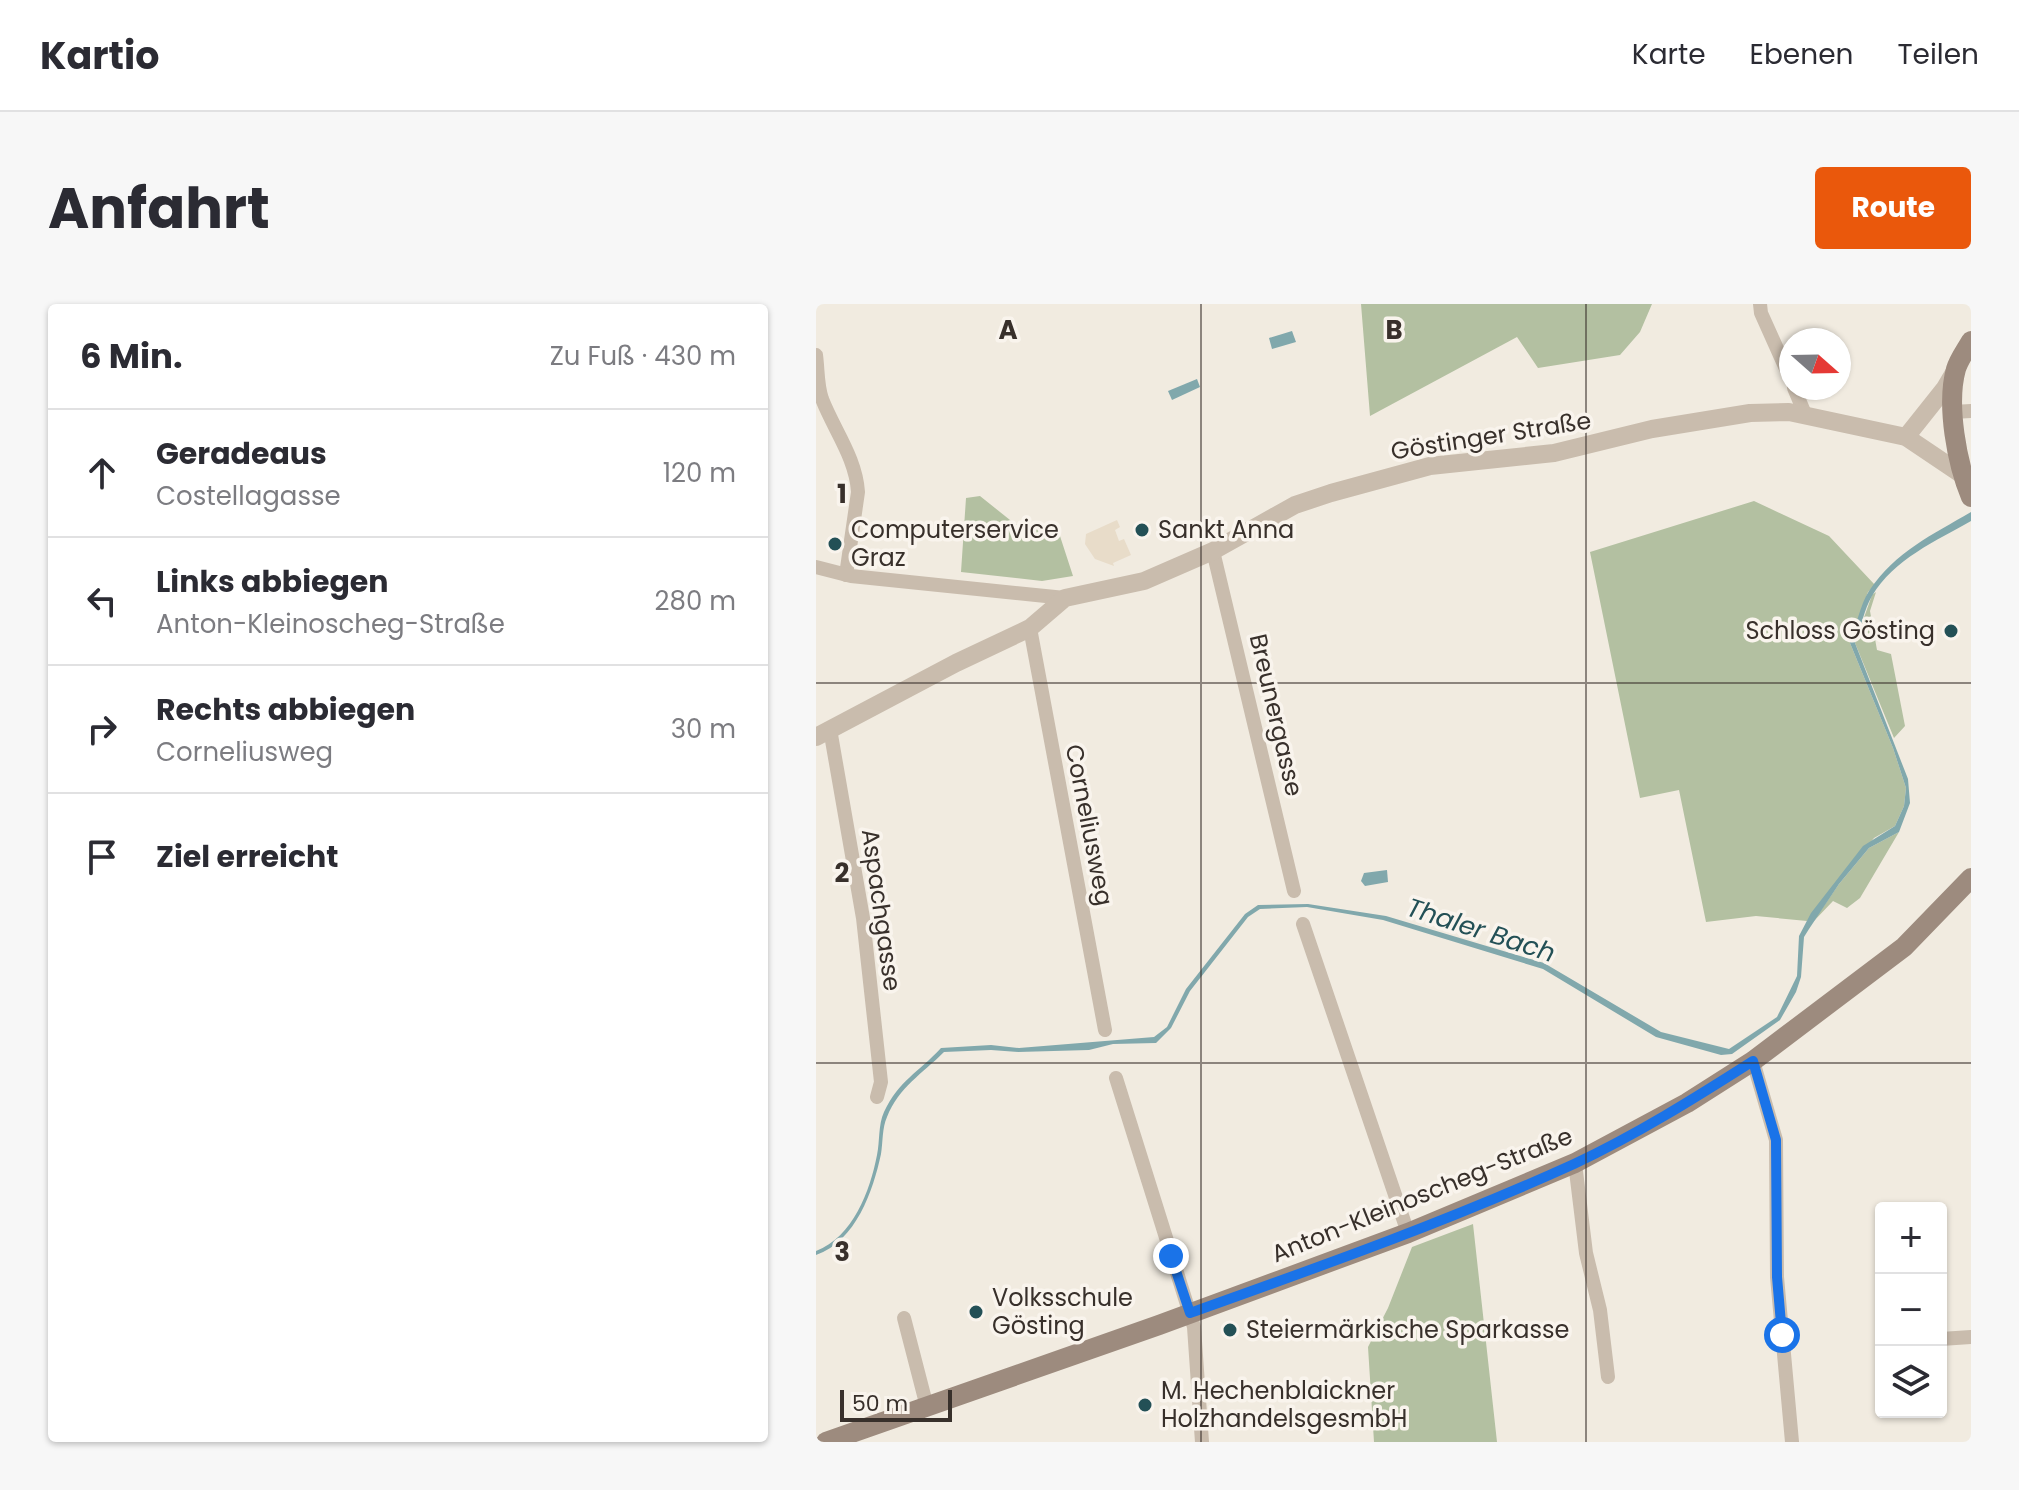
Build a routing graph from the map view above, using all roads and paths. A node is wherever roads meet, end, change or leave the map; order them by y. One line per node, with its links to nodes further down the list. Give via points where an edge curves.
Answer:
1 (1760, 304): 3 (street)
2 (1971, 341): 5 (main road)
3 (1779, 353)
4 (816, 355): 14 (street, via 822,399 857,480)
5 (1956, 368): 7 (main road); 9 (street)
6 (1799, 400): 8 (street)
7 (1962, 412): 10 (main road)
8 (1805, 414): 9 (street, Göstinger Straße); 12 (street, Göstinger Straße, via 1750,413 1554,453 1430,466 1295,505)
9 (1906, 437): 10 (street, Göstinger Straße)
10 (1961, 474): 11 (main road)
11 (1971, 497)
12 (1213, 551): 15 (street, Göstinger Straße, via 1144,581); 19 (street, Breunergasse)
13 (816, 567): 14 (street, Göstinger Straße)
14 (846, 575): 15 (street, Göstinger Straße)
15 (1065, 598): 16 (street)
16 (1030, 628): 17 (street); 21 (street, Corneliusweg)
17 (823, 733): 24 (street, Aspachgasse, via 863,918 881,1082)
18 (1971, 878): 22 (main road, Anton-Kleinoscheg-Straße, via 1904,947)
19 (1294, 891)
20 (1303, 924): 26 (street)
21 (1105, 1030)
22 (1753, 1061): 25 (main road, Anton-Kleinoscheg-Straße); 35 (street, via 1776,1140 1777,1277)
23 (1116, 1078): 27 (street)
24 (877, 1097)
25 (1575, 1163): 26 (main road, Anton-Kleinoscheg-Straße); 31 (street)
26 (1408, 1233): 27 (main road, Anton-Kleinoscheg-Straße)
27 (1190, 1313): 32 (main road, Anton-Kleinoscheg-Straße); 34 (street)
28 (904, 1318): 32 (street)
29 (1971, 1337): 30 (street)
30 (1947, 1339)
31 (1608, 1377)
32 (927, 1407): 33 (main road, Anton-Kleinoscheg-Straße)
33 (826, 1442)
34 (1202, 1442)
35 (1792, 1442)

